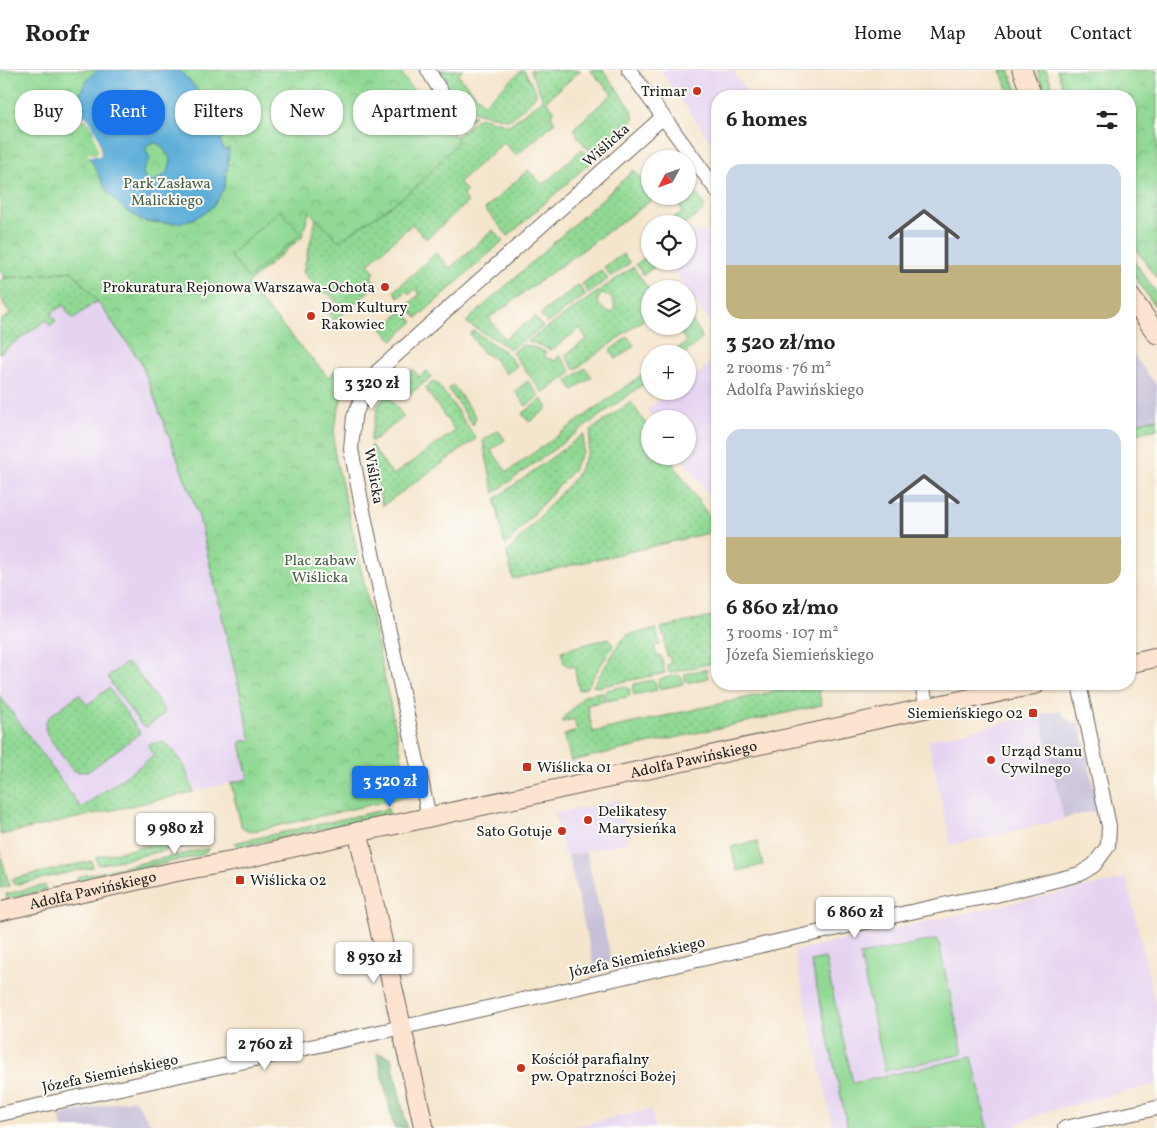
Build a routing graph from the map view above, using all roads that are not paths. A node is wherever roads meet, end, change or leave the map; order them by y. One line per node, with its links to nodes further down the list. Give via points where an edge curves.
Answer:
1 (428, 70): 4 (street)
2 (630, 70): 6 (street)
3 (1022, 70): 5 (street)
4 (440, 90)
5 (1030, 90)
6 (663, 117): 7 (street); 16 (street, Wiślicka, via 378,371 354,417 351,449)
7 (711, 182)
8 (1136, 304): 9 (street)
9 (1157, 334)
10 (1157, 657): 11 (street)
11 (1136, 662)
12 (923, 690): 15 (street)
13 (1009, 690): 15 (street, Adolfa Pawińskiego)
14 (1080, 690): 19 (street, Józefa Siemieńskiego, via 1109,826 1108,846 1094,865 1080,874)
15 (927, 708): 16 (street, Adolfa Pawińskiego)
16 (430, 817): 17 (street, Adolfa Pawińskiego)
17 (358, 832): 18 (street, Adolfa Pawińskiego); 19 (street)
18 (0, 911)
19 (401, 1028): 21 (street, Józefa Siemieńskiego); 22 (street)
20 (1157, 1108): 23 (street)
21 (0, 1114)
22 (424, 1128)
23 (1065, 1128)

